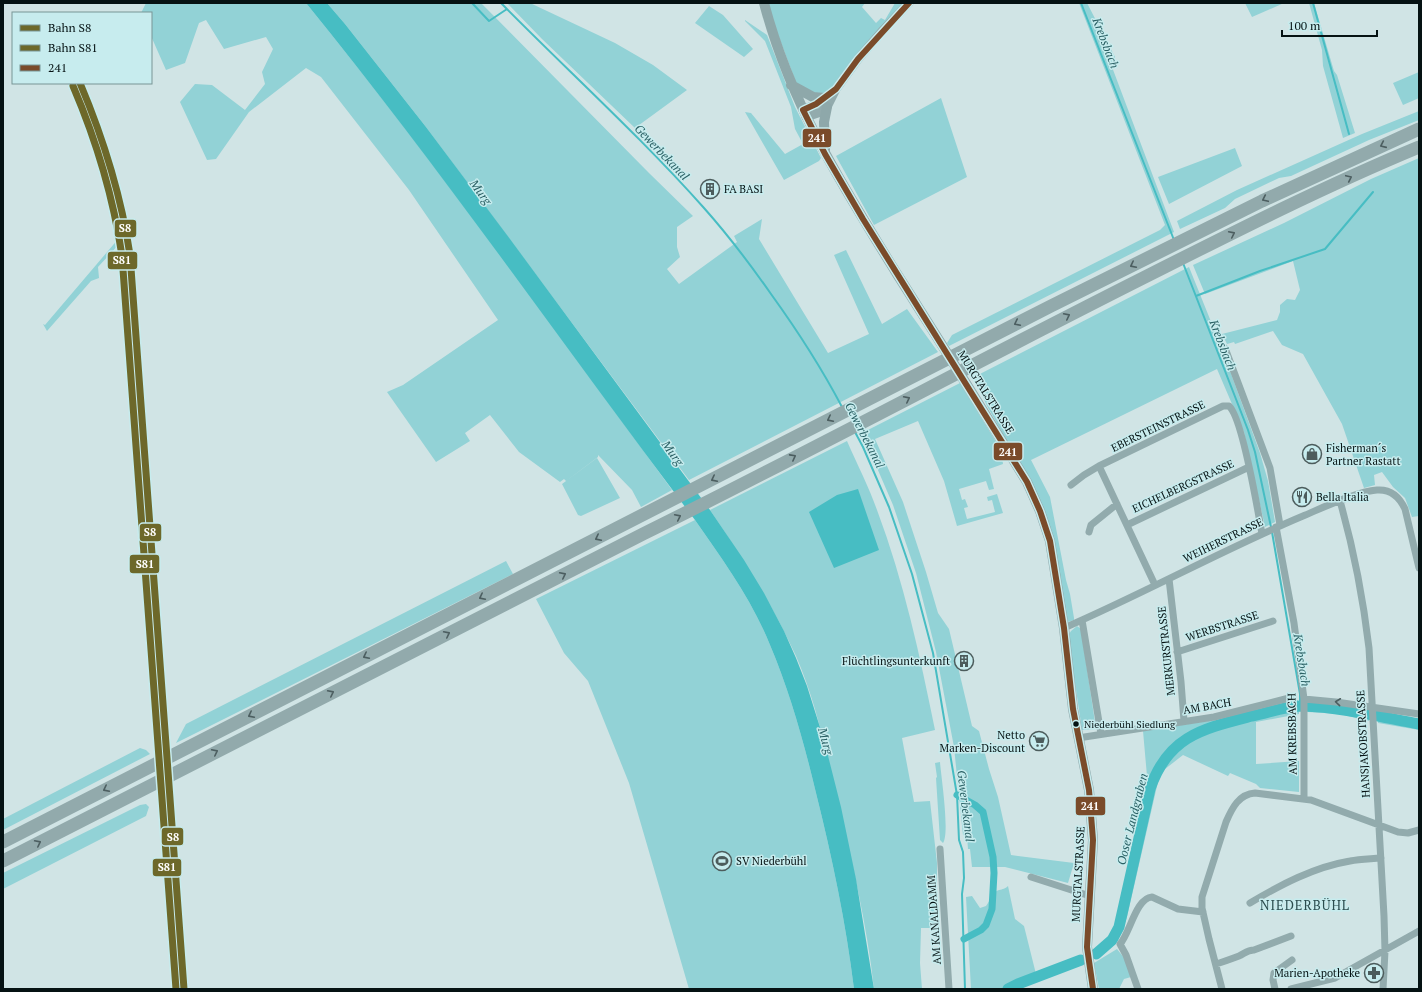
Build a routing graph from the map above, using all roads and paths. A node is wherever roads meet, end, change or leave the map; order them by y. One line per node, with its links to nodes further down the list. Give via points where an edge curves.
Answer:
1 (764, 3): 3 (main road, MURGTALSTRASSE, via 771,31)
2 (909, 3): 4 (street, via 858,59)
3 (791, 85): 4 (main road); 5 (main road, MURGTALSTRASSE)
4 (825, 102): 5 (street, via 820,112); 8 (main road)
5 (804, 114): 8 (main road, MURGTALSTRASSE)
6 (1419, 129): 37 (highway, one-way to 37, via 1168,247)
7 (1419, 147): 40 (highway, one-way to 7, via 1175,262)
8 (825, 154): 25 (main road, MURGTALSTRASSE, via 1027,482 1050,541)
9 (1225, 348): 17 (street, AM KREBSBACH, via 1270,468)
10 (1226, 406): 11 (street, EBERSTEINSTRASSE); 12 (street, EICHELBERGSTRASSE, via 1231,408 1240,430)
11 (1099, 466): 13 (street, EBERSTEINSTRASSE); 15 (street)
12 (1249, 467): 16 (street, EICHELBERGSTRASSE); 17 (street, EICHELBERGSTRASSE)
13 (1071, 485)
14 (1340, 501): 17 (street, WEIHERSTRASSE); 19 (street, WEIHERSTRASSE, via 1377,490 1396,496 1406,509); 29 (street, HANSJAKOBSTRASSE, via 1357,568 1364,611)
15 (1117, 504): 16 (street); 18 (street, via 1091,525)
16 (1127, 525): 22 (street)
17 (1273, 529): 21 (street, WEIHERSTRASSE); 28 (street, AM KREBSBACH, via 1283,559)
18 (1089, 532)
19 (1417, 554): 20 (street)
20 (1419, 568)
21 (1169, 579): 22 (street, WEIHERSTRASSE); 26 (street, MERKURSTRASSE)
22 (1155, 585): 23 (street, WEIHERSTRASSE)
23 (1082, 620): 25 (street, WEIHERSTRASSE); 32 (street)
24 (1273, 621): 26 (street, WERBSTRASSE)
25 (1064, 628): 33 (main road, MURGTALSTRASSE)
26 (1177, 652): 31 (street, MERKURSTRASSE)
27 (1293, 697): 31 (street, AM BACH)
28 (1304, 702): 29 (street, one-way to 28, via 1336,702); 34 (street, AM KREBSBACH)
29 (1372, 708): 30 (street); 35 (street, HANSJAKOBSTRASSE)
30 (1419, 714)
31 (1184, 721): 32 (street, AM BACH)
32 (1101, 734): 33 (street)
33 (1078, 738): 42 (main road, MURGTALSTRASSE, via 1089,790 1092,820)
34 (1304, 799): 35 (street); 44 (street, via 1255,792 1238,801 1226,822 1203,893)
35 (1379, 825): 36 (street, via 1398,832); 39 (street, HANSJAKOBSTRASSE)
36 (1419, 830)
37 (3, 842)
38 (940, 848): 51 (street, AM KANALDAMM)
39 (1381, 858): 43 (street, via 1349,861 1320,870 1276,888); 47 (street, HANSJAKOBSTRASSE)
40 (3, 861)
41 (1031, 877): 42 (street)
42 (1090, 896): 52 (main road, MURGTALSTRASSE, via 1086,947)
43 (1250, 903)
44 (1203, 912): 49 (street); 53 (street, via 1178,909 1152,897 1144,899 1120,944)
45 (1419, 931): 47 (street)
46 (1291, 936): 49 (street)
47 (1385, 951): 50 (street, via 1335,978); 57 (street, HANSJAKOBSTRASSE)
48 (1292, 960): 55 (street, via 1274,973)
49 (1216, 964): 54 (street)
50 (1299, 988): 56 (street)
51 (949, 989)
52 (1093, 989)
53 (1138, 989)
54 (1222, 989)
55 (1275, 989)
56 (1291, 989)
57 (1383, 989)

